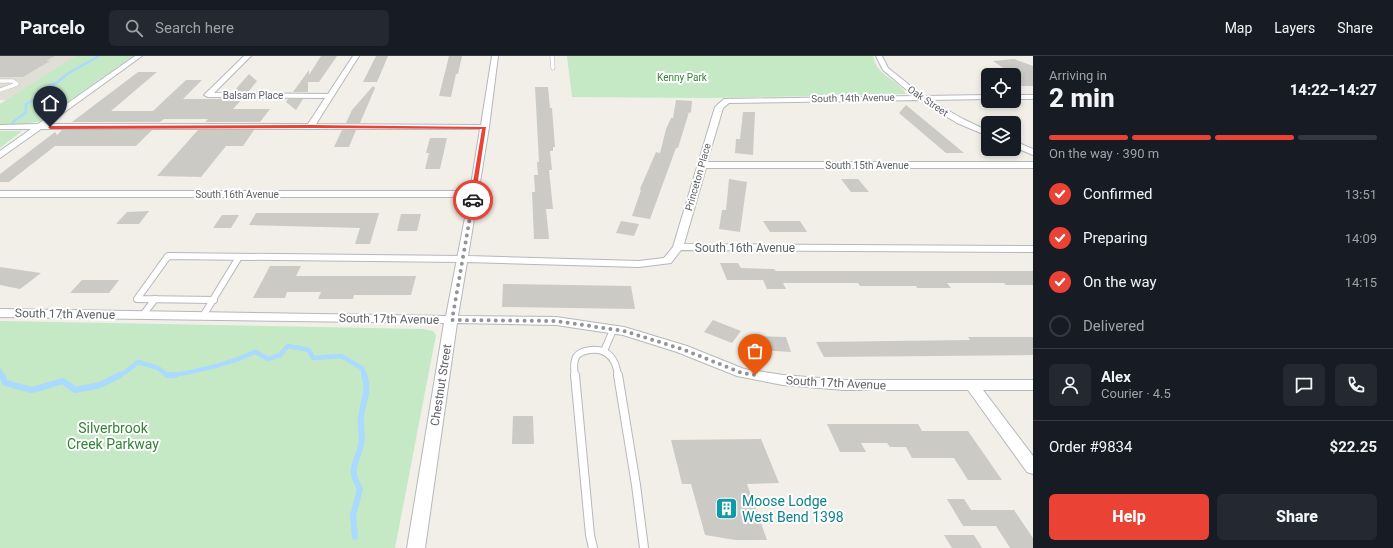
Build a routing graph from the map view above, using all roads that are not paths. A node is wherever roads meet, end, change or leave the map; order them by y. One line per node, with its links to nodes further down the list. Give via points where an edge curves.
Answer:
1 (139, 56): 18 (street)
2 (248, 56): 10 (street, Balsam Place, via 208,95)
3 (356, 56): 10 (street)
4 (495, 56): 19 (street, Chestnut Street)
5 (552, 56): 7 (lane)
6 (879, 56): 11 (street, Oak Street, via 885,69)
7 (553, 68)
8 (0, 81): 9 (lane, via 13,81 17,84)
9 (0, 90)
10 (330, 96): 16 (street)
11 (919, 97): 12 (street, South 14th Avenue); 15 (street, South 14th Avenue, via 727,101); 20 (street, Oak Street, via 942,112)
12 (981, 97)
13 (1021, 97): 14 (street)
14 (1033, 97)
15 (719, 107): 24 (street, Princeton Place)
16 (310, 126): 18 (street); 19 (street)
17 (0, 127): 18 (street)
18 (39, 128): 23 (street)
19 (485, 128): 27 (street, Chestnut Street)
20 (981, 131)
21 (1021, 147): 22 (street)
22 (1033, 152)
23 (0, 155)
24 (701, 165): 25 (street, South 15th Avenue); 28 (street, Princeton Place)
25 (1033, 165)
26 (0, 194): 27 (street, South 16th Avenue)
27 (474, 194): 31 (street, Chestnut Street)
28 (678, 247): 29 (street, South 16th Avenue); 31 (street, South 16th Avenue, via 666,261 639,264)
29 (1033, 249)
30 (239, 257): 31 (lane); 32 (lane, via 168,256 137,299); 33 (lane)
31 (463, 259): 37 (street, Chestnut Street)
32 (155, 300): 33 (lane); 35 (lane)
33 (214, 300): 36 (lane)
34 (0, 314): 35 (street, South 17th Avenue)
35 (143, 316): 36 (street, South 17th Avenue)
36 (203, 316): 37 (street, South 17th Avenue)
37 (452, 320): 38 (street, South 17th Avenue, via 556,321); 43 (street, Chestnut Street)
38 (613, 330): 39 (lane); 40 (street, South 17th Avenue, via 682,349 742,373 783,380 844,385)
39 (604, 351): 44 (lane, via 591,350 579,353 574,360); 45 (lane, via 613,358 617,368)
40 (972, 385): 41 (street, South 17th Avenue); 42 (street)
41 (1033, 385)
42 (1033, 468)
43 (416, 548)
44 (592, 548)
45 (644, 548)

